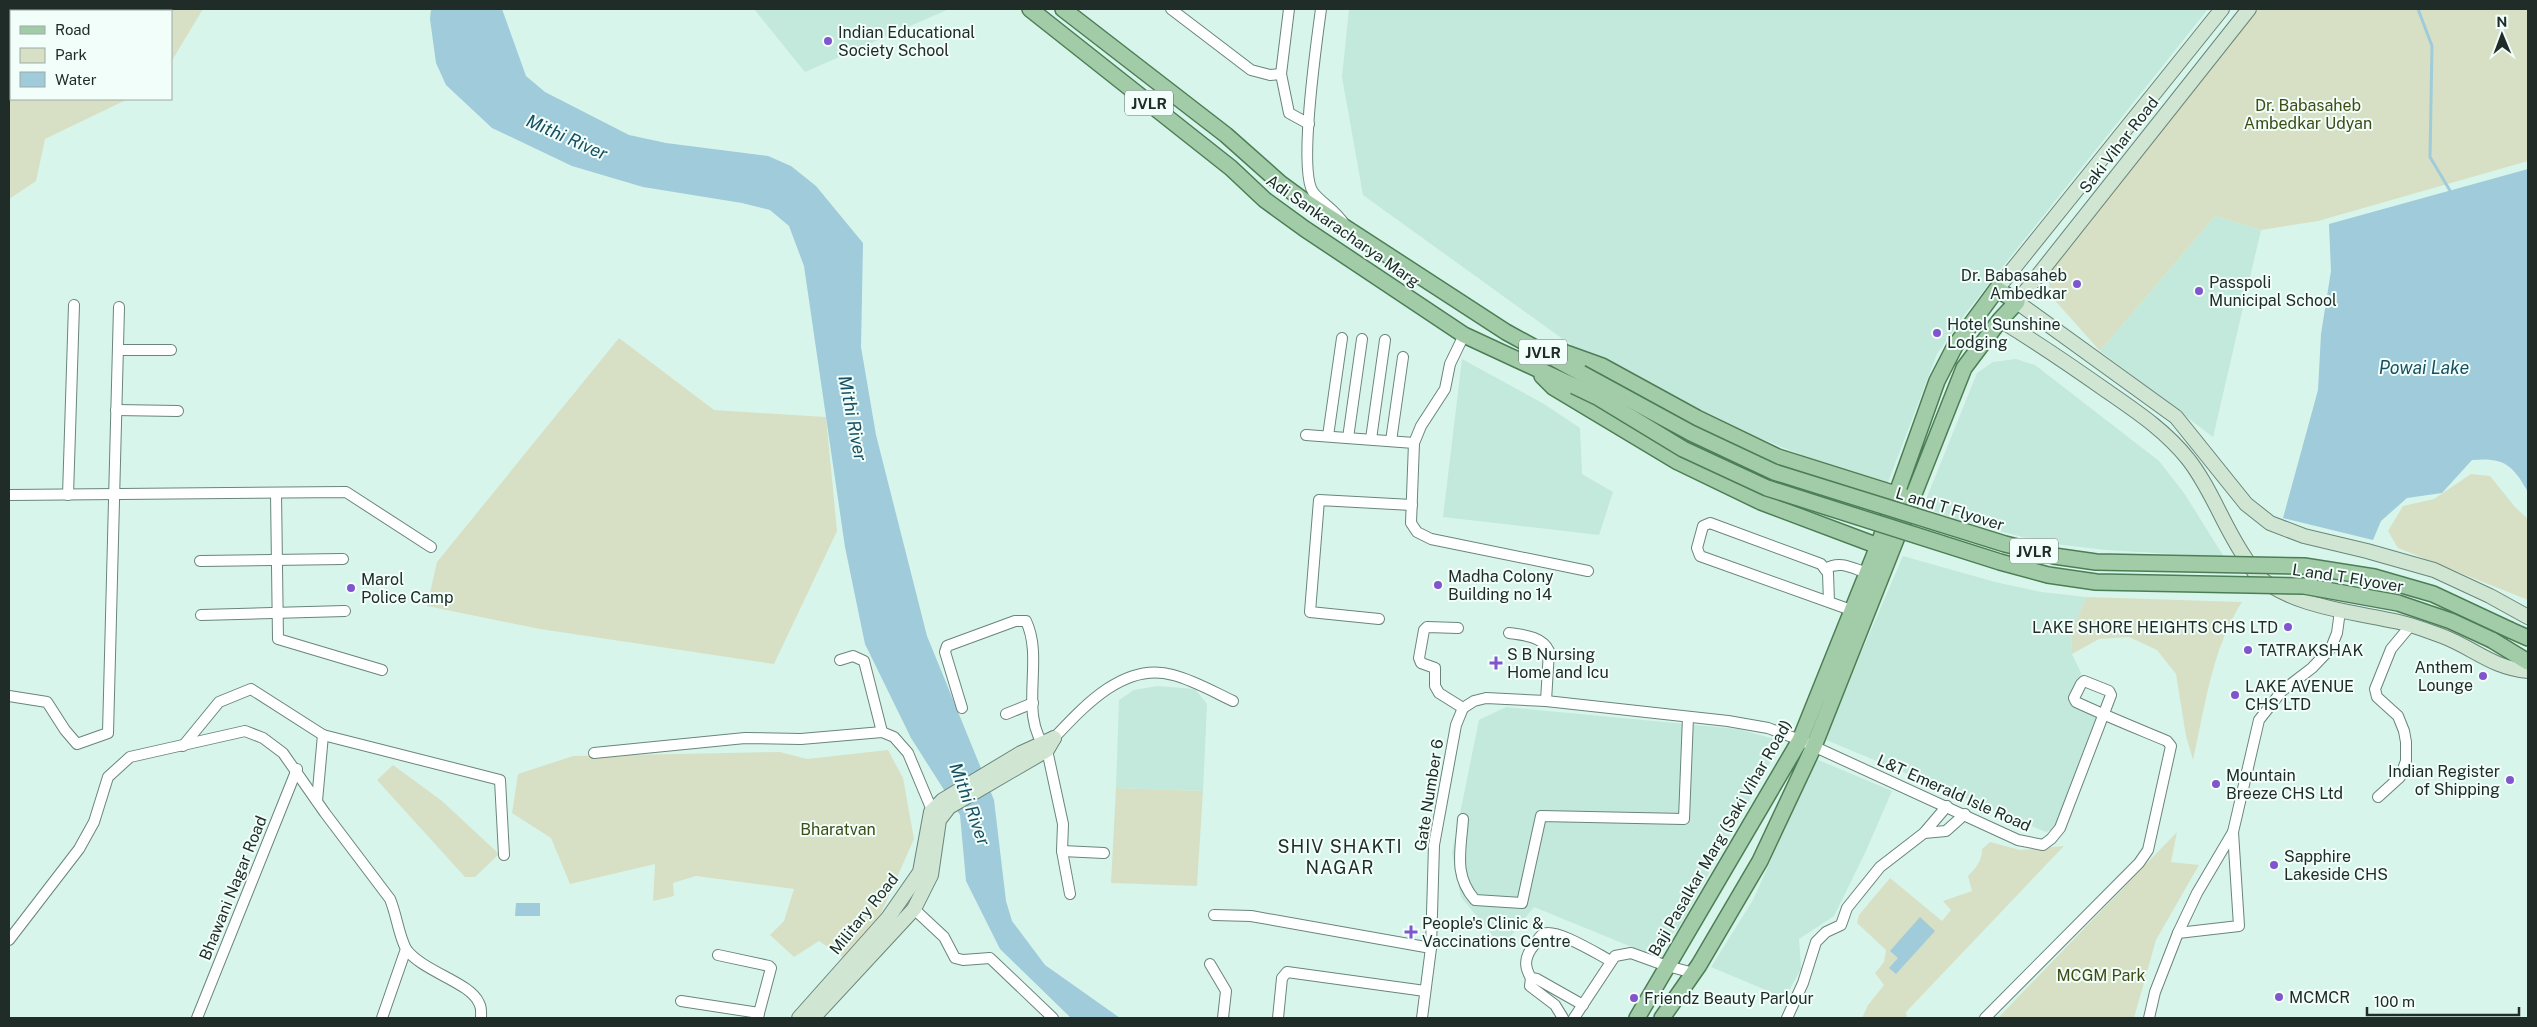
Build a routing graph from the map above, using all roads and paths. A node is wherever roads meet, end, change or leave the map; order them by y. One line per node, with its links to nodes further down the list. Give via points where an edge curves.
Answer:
1 (1030, 9): 20 (main road, Adi Sankaracharya Marg / JVLR, via 1231,168 1265,200)
2 (1063, 9): 12 (main road, Adi Sankaracharya Marg / JVLR, via 1226,135 1280,183)
3 (1171, 9): 8 (street, via 1251,70)
4 (1289, 9): 8 (street)
5 (1321, 9): 9 (street, via 1312,70)
6 (2222, 9): 10 (street, Saki Vihar Road)
7 (2249, 9): 11 (street, Saki Vihar Road)
8 (1280, 74): 9 (street, via 1289,113)
9 (1309, 124): 12 (street, via 1309,179 1313,192 1337,212)
10 (2072, 196): 11 (street); 13 (street, Saki Vihar Road)
11 (2090, 210): 14 (street, Saki Vihar Road)
12 (1348, 230): 19 (main road, Adi Sankaracharya Marg / JVLR)
13 (1997, 289): 14 (main road); 17 (main road, Baji Pasalkar Marg (Saki Vihar Road))
14 (2017, 302): 18 (main road, Baji Pasalkar Marg (Saki Vihar Road)); 60 (street, via 2176,418 2240,498 2270,523 2304,536 2434,570)
15 (74, 305): 39 (street)
16 (119, 307): 24 (street)
17 (1983, 309): 18 (main road); 41 (main road, Baji Pasalkar Marg (Saki Vihar Road), via 1955,346 1937,381)
18 (2000, 320): 43 (main road, Baji Pasalkar Marg (Saki Vihar Road), via 1964,368); 57 (street, via 2150,420 2167,435 2204,483 2229,534 2256,575 2280,590)
19 (1506, 332): 28 (main road, L and T Flyover / JVLR); 37 (main road, via 1602,366 1697,418)
20 (1464, 335): 27 (main road, Adi Sankaracharya Marg / JVLR); 36 (street, via 1450,364 1445,389)
21 (1342, 338): 32 (street)
22 (1362, 339): 33 (street)
23 (1385, 340): 34 (street)
24 (118, 350): 25 (street); 29 (street)
25 (171, 350)
26 (1403, 357): 35 (street)
27 (1533, 366): 28 (main road, L and T Flyover / JVLR); 45 (main road, via 1553,387 1678,462)
28 (1577, 379): 65 (main road, L and T Flyover / JVLR, bridge, via 1774,472 2005,544 2096,562 2304,566 2374,577 2433,594); 67 (main road, L and T Flyover / JVLR, bridge, via 1599,398 1683,449 1767,488 2000,562 2048,575 2096,582 2304,586 2398,603 2451,621)
29 (116, 410): 30 (street); 40 (street)
30 (178, 411)
31 (1306, 434): 32 (street)
32 (1328, 436): 33 (street)
33 (1348, 438): 34 (street)
34 (1371, 440): 35 (street)
35 (1391, 441): 36 (street)
36 (1414, 443): 44 (street)
37 (1805, 467): 41 (main road); 45 (main road)
38 (276, 493): 40 (street); 46 (street, via 346,492); 49 (street)
39 (68, 494): 40 (street); 42 (street)
40 (114, 494): 70 (street, via 108,733 77,744 47,702)
41 (1896, 494): 43 (main road); 47 (main road, Baji Pasalkar Marg (Saki Vihar Road))
42 (9, 495)
43 (1912, 499): 47 (main road, Baji Pasalkar Marg (Saki Vihar Road))
44 (1412, 505): 52 (street, via 1411,523 1417,532 1431,539); 61 (street, via 1318,500 1310,612)
45 (1789, 512): 47 (main road)
46 (431, 547)
47 (1885, 548): 53 (main road, Baji Pasalkar Marg (Saki Vihar Road)); 81 (main road, Baji Pasalkar Marg (Saki Vihar Road))
48 (343, 559): 49 (street)
49 (277, 560): 50 (street); 58 (street)
50 (200, 561)
51 (1825, 569): 53 (street, via 1833,564 1842,564); 54 (street, via 1830,582); 54 (street, via 1815,561 1710,523 1703,526 1697,548 1700,556)
52 (1588, 571)
53 (1867, 573): 55 (main road, Baji Pasalkar Marg (Saki Vihar Road))
54 (1829, 602): 55 (street)
55 (1851, 610): 81 (main road, Baji Pasalkar Marg (Saki Vihar Road))
56 (345, 611): 58 (street)
57 (2340, 611): 62 (street); 91 (street, via 2331,648 2312,668 2282,691 2259,720)
58 (278, 613): 59 (street); 68 (street, via 278,639)
59 (201, 615)
60 (2528, 617)
61 (1379, 619)
62 (2411, 625): 69 (street, via 2444,637 2508,670); 85 (street, via 2391,649 2375,689 2377,697 2398,716 2406,742 2406,761 2400,777)
63 (1458, 628): 75 (street, via 1427,627 1419,658 1421,663 1435,668 1439,693)
64 (1509, 633): 72 (street, via 1531,636 1547,646)
65 (2528, 638)
66 (840, 660): 78 (street, via 853,656 864,661)
67 (2528, 662)
68 (382, 670)
69 (2528, 671)
70 (9, 696)
71 (1233, 700): 80 (street, via 1173,674 1151,672 1130,677 1103,691)
72 (1546, 701): 75 (street, L&T Emerald Isle Road, via 1486,698); 77 (street, L&T Emerald Isle Road)
73 (1033, 703): 74 (street, via 1033,654 1028,627 1022,620 947,646 945,652); 76 (street); 80 (street, via 1033,717)
74 (962, 708)
75 (1463, 708): 101 (street, Gate Number 6, via 1456,725 1434,844)
76 (1006, 714)
77 (1688, 717): 81 (street, L&T Emerald Isle Road, via 1768,728); 90 (street, via 1684,819 1541,816 1522,903 1475,900 1466,890 1460,874)
78 (882, 732): 83 (street, via 810,739 745,738); 89 (street, via 894,737 908,753)
79 (323, 735): 82 (street, via 251,689 219,702); 86 (street); 95 (street, via 500,780)
80 (1047, 743): 89 (street, via 946,804); 93 (street, via 1063,824)
81 (1807, 743): 87 (street, L&T Emerald Isle Road); 106 (main road, Baji Pasalkar Marg (Saki Vihar Road)); 107 (main road, Baji Pasalkar Marg (Saki Vihar Road), via 1760,861)
82 (183, 746): 84 (street, via 245,731 263,738); 100 (street, via 130,757 108,777 94,822 79,849)
83 (594, 754)
84 (297, 769): 86 (street); 114 (street, Bhawani Nagar Road)
85 (2378, 797)
86 (317, 801): 102 (street, via 390,900)
87 (1947, 806): 88 (street, L&T Emerald Isle Road); 92 (street)
88 (1965, 814): 92 (street, via 1946,831); 128 (street, L&T Emerald Isle Road, via 2018,840 2043,845 2060,828 2104,715 2167,741 2171,746 2148,850 2139,863)
89 (935, 816): 97 (street, via 932,875); 110 (street, Military Road, via 920,872 888,918)
90 (1464, 819)
91 (2233, 832): 99 (street); 99 (street, via 2239,926)
92 (1924, 833): 127 (street, via 1880,866 1847,908 1841,925 1826,932 1816,942)
93 (1062, 850): 94 (street); 96 (street)
94 (1104, 853)
95 (504, 855)
96 (1070, 894)
97 (914, 909): 110 (street); 119 (street, via 944,937 955,958 990,958)
98 (1214, 915): 101 (street, via 1251,916)
99 (2178, 933): 129 (street, via 2154,992)
100 (9, 940)
101 (1431, 948): 109 (street, Gate Number 6)
102 (406, 949): 115 (street); 116 (street, via 421,965 472,994 479,1001)
103 (718, 955): 113 (street, via 771,968)
104 (1611, 961): 106 (street, via 1620,954 1631,953); 108 (street, via 1560,935 1546,933 1528,953 1526,970); 112 (street)
105 (1210, 964): 120 (street, via 1226,992)
106 (1667, 966): 107 (street); 125 (main road, Baji Pasalkar Marg (Saki Vihar Road))
107 (1694, 973): 126 (main road, Baji Pasalkar Marg (Saki Vihar Road))
108 (1531, 978): 112 (street); 123 (street, via 1530,986 1555,1005)
109 (1425, 991): 121 (street, via 1287,972 1282,978); 122 (street, Gate Number 6)
110 (822, 1000): 117 (street, Military Road); 118 (street)
111 (681, 1002): 113 (street)
112 (1583, 1005): 124 (street)
113 (758, 1016)
114 (197, 1018)
115 (382, 1018)
116 (481, 1018)
117 (799, 1018)
118 (813, 1018)
119 (1052, 1018)
120 (1224, 1018)
121 (1278, 1018)
122 (1422, 1018)
123 (1563, 1018)
124 (1574, 1018)
125 (1637, 1018)
126 (1662, 1018)
127 (1787, 1018)
128 (1985, 1018)
129 (2149, 1018)

